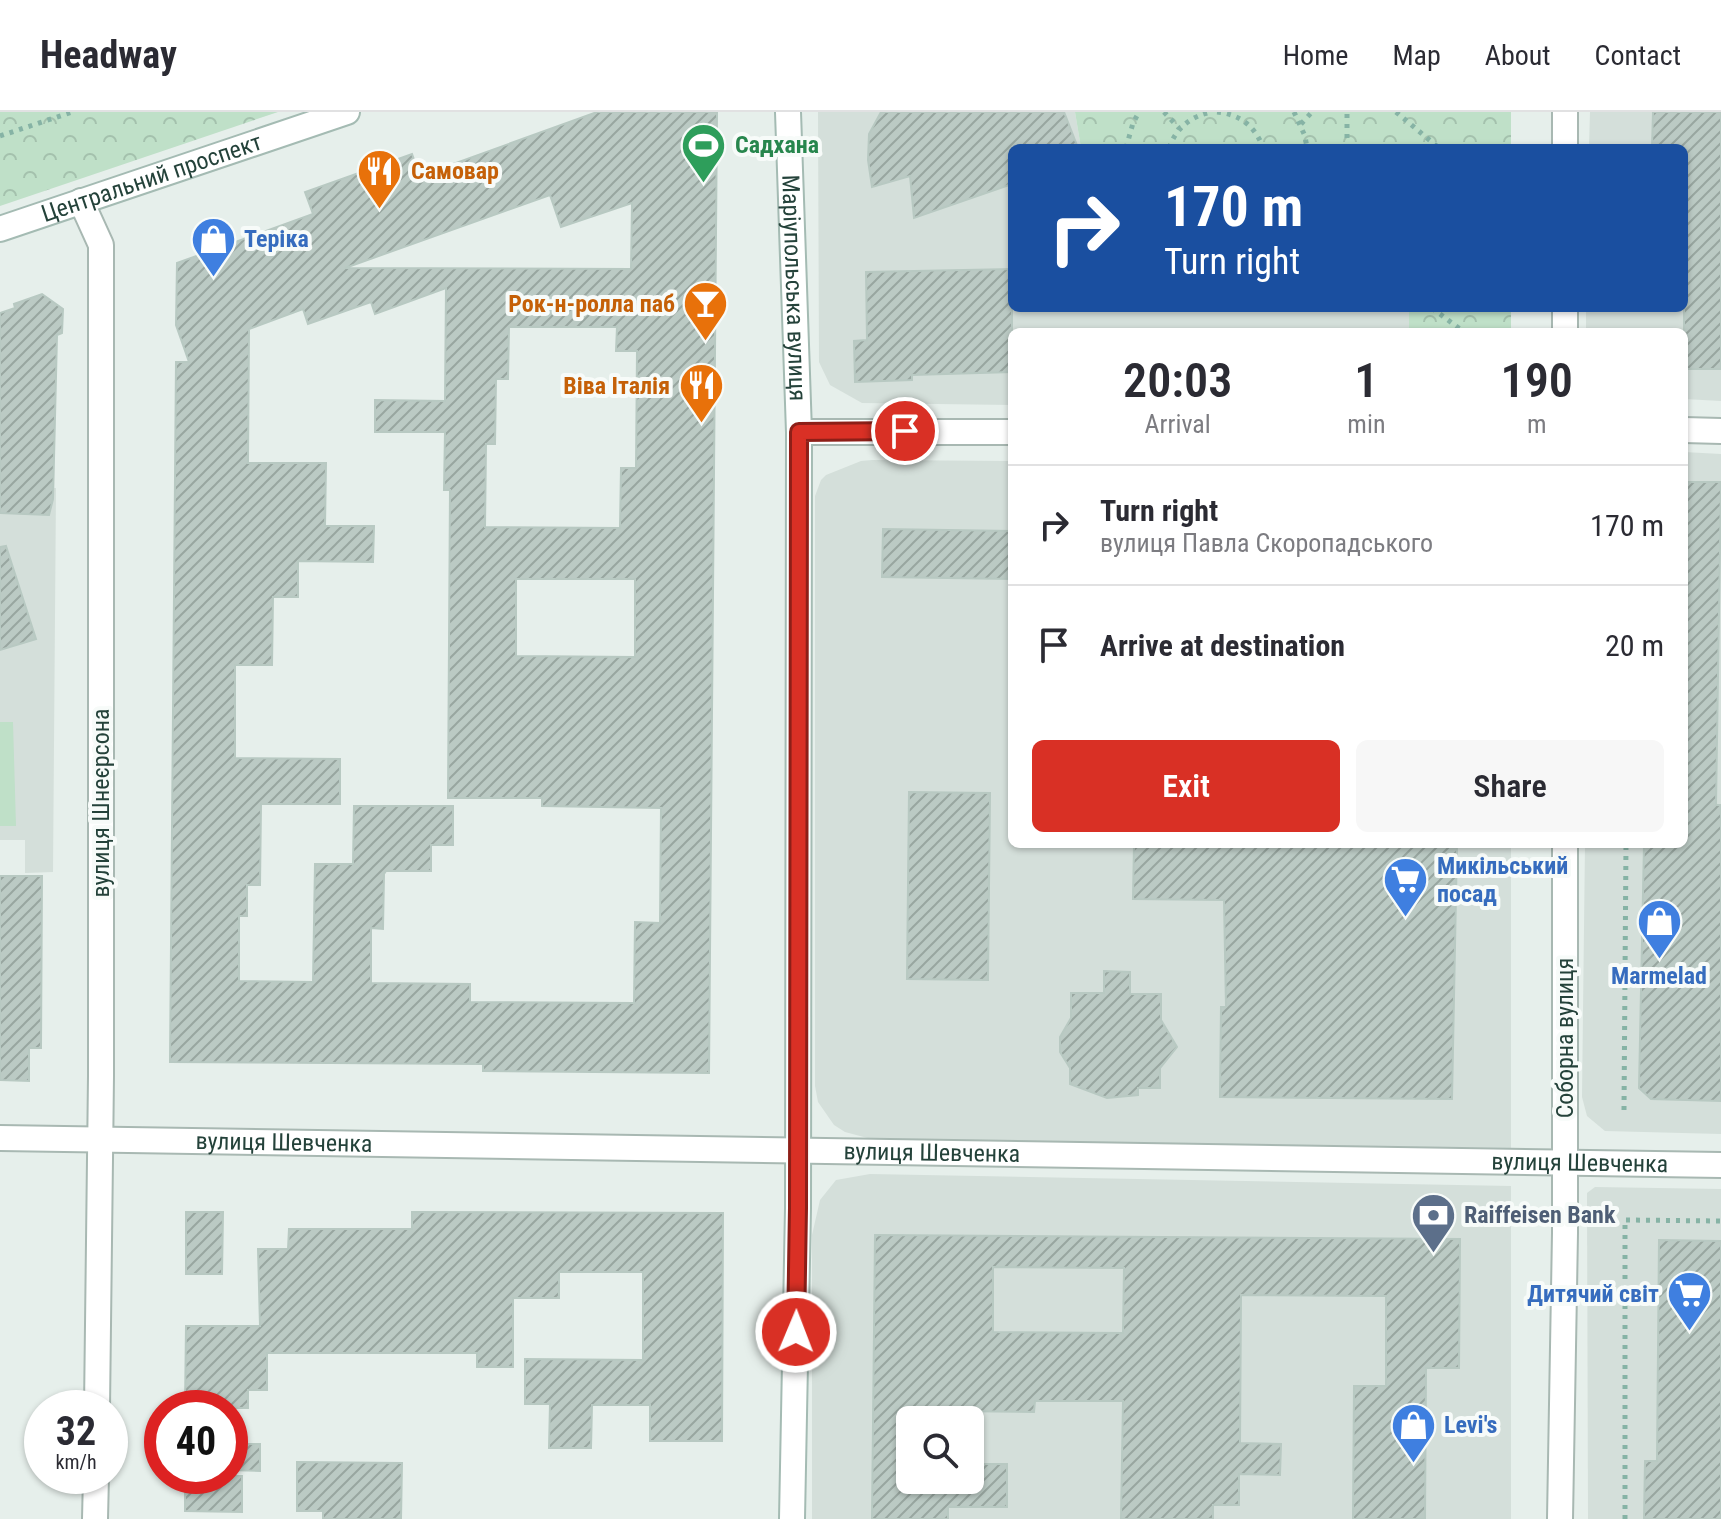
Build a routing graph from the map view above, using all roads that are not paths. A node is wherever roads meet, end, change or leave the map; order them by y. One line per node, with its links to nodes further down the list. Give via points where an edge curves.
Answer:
1 (347, 112): 5 (street, Центральний проспект)
2 (788, 112): 9 (street, Маріупольська вулиця)
3 (1565, 112): 4 (street)
4 (1565, 144)
5 (81, 201): 6 (street, Центральний проспект); 13 (street, вулиця Шнеєрсона, via 101,245)
6 (0, 229)
7 (1688, 430): 8 (street)
8 (1721, 431)
9 (799, 432): 10 (street); 14 (street, Маріупольська вулиця)
10 (1008, 432)
11 (1565, 848): 15 (street, Соборна вулиця)
12 (0, 1138): 13 (street, вулиця Шевченка)
13 (100, 1140): 14 (street, вулиця Шевченка); 17 (street, вулиця Шнеєрсона)
14 (798, 1150): 15 (street, вулиця Шевченка); 20 (street, Маріупольська вулиця)
15 (1565, 1161): 16 (street, вулиця Шевченка); 21 (street, Соборна вулиця)
16 (1721, 1165)
17 (97, 1390)
18 (96, 1494): 19 (street)
19 (95, 1519)
20 (792, 1519)
21 (1560, 1519)

